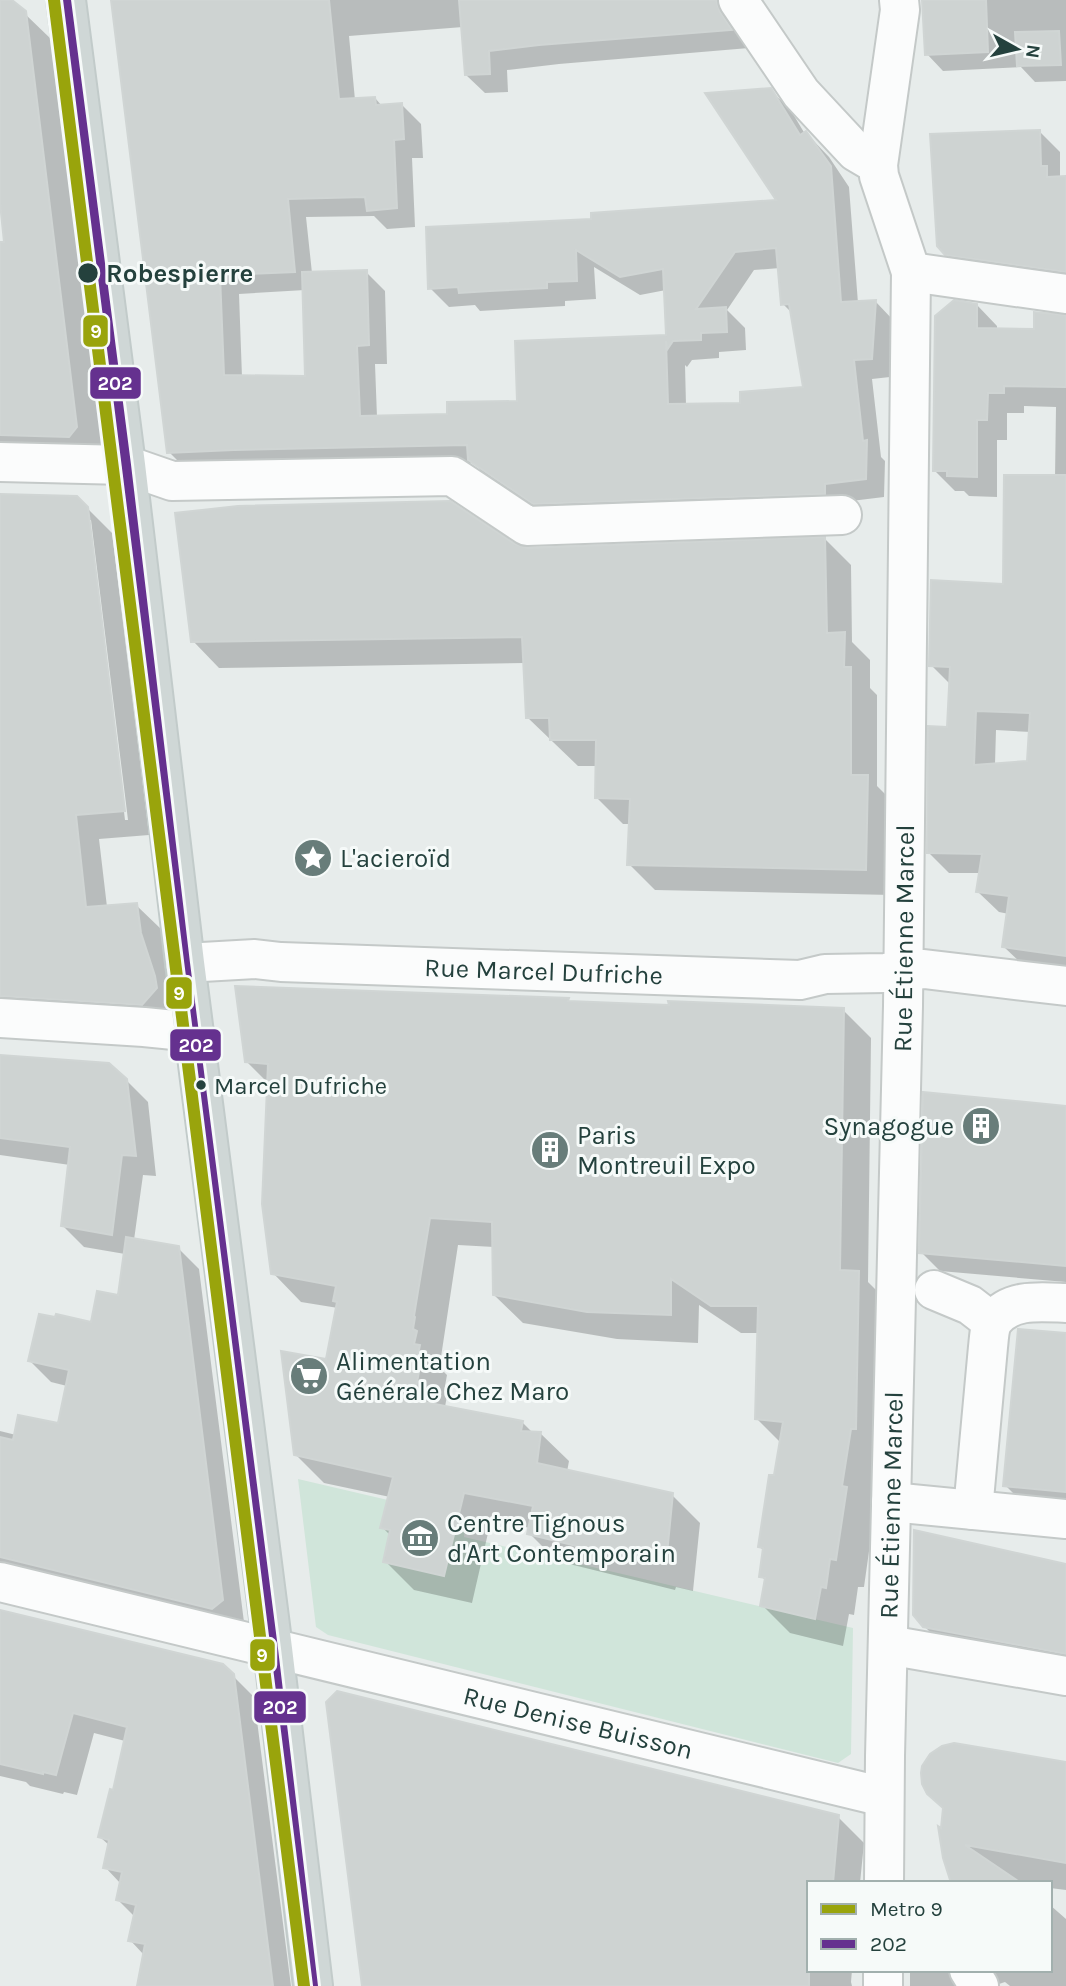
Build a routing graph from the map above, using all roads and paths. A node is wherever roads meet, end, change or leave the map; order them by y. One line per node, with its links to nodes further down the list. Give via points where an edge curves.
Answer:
1 (66, 0): 8 (main road)
2 (738, 0): 4 (street, via 801,93 856,152)
3 (899, 0): 4 (street, Rue Étienne Marcel)
4 (878, 165): 5 (street, Rue Étienne Marcel)
5 (911, 272): 6 (street); 11 (street, Rue Étienne Marcel)
6 (1066, 294)
7 (0, 462): 8 (street)
8 (126, 465): 9 (street, via 172,481 452,476 527,526); 10 (main road)
9 (842, 515)
10 (185, 963): 11 (street, Rue Marcel Dufriche, via 255,959 800,980 825,974); 14 (main road)
11 (903, 971): 12 (street, Rue Marcel Dufriche, via 925,969); 18 (street, Rue Étienne Marcel)
12 (1066, 986)
13 (0, 1018): 14 (street)
14 (194, 1032): 23 (main road)
15 (934, 1290): 17 (street, via 970,1305)
16 (1066, 1303): 17 (street, via 1030,1302 1010,1307)
17 (992, 1322): 19 (street)
18 (891, 1502): 19 (street); 22 (street, Rue Étienne Marcel)
19 (973, 1510): 20 (street)
20 (1066, 1520)
21 (0, 1583): 23 (street, Rue Denise Buisson)
22 (888, 1645): 24 (street); 25 (street, Rue Étienne Marcel)
23 (273, 1649): 25 (street, Rue Denise Buisson); 28 (main road)
24 (1066, 1676)
25 (884, 1814): 26 (street, Rue Étienne Marcel); 27 (street)
26 (884, 1881)
27 (908, 1881)
28 (313, 1986)

